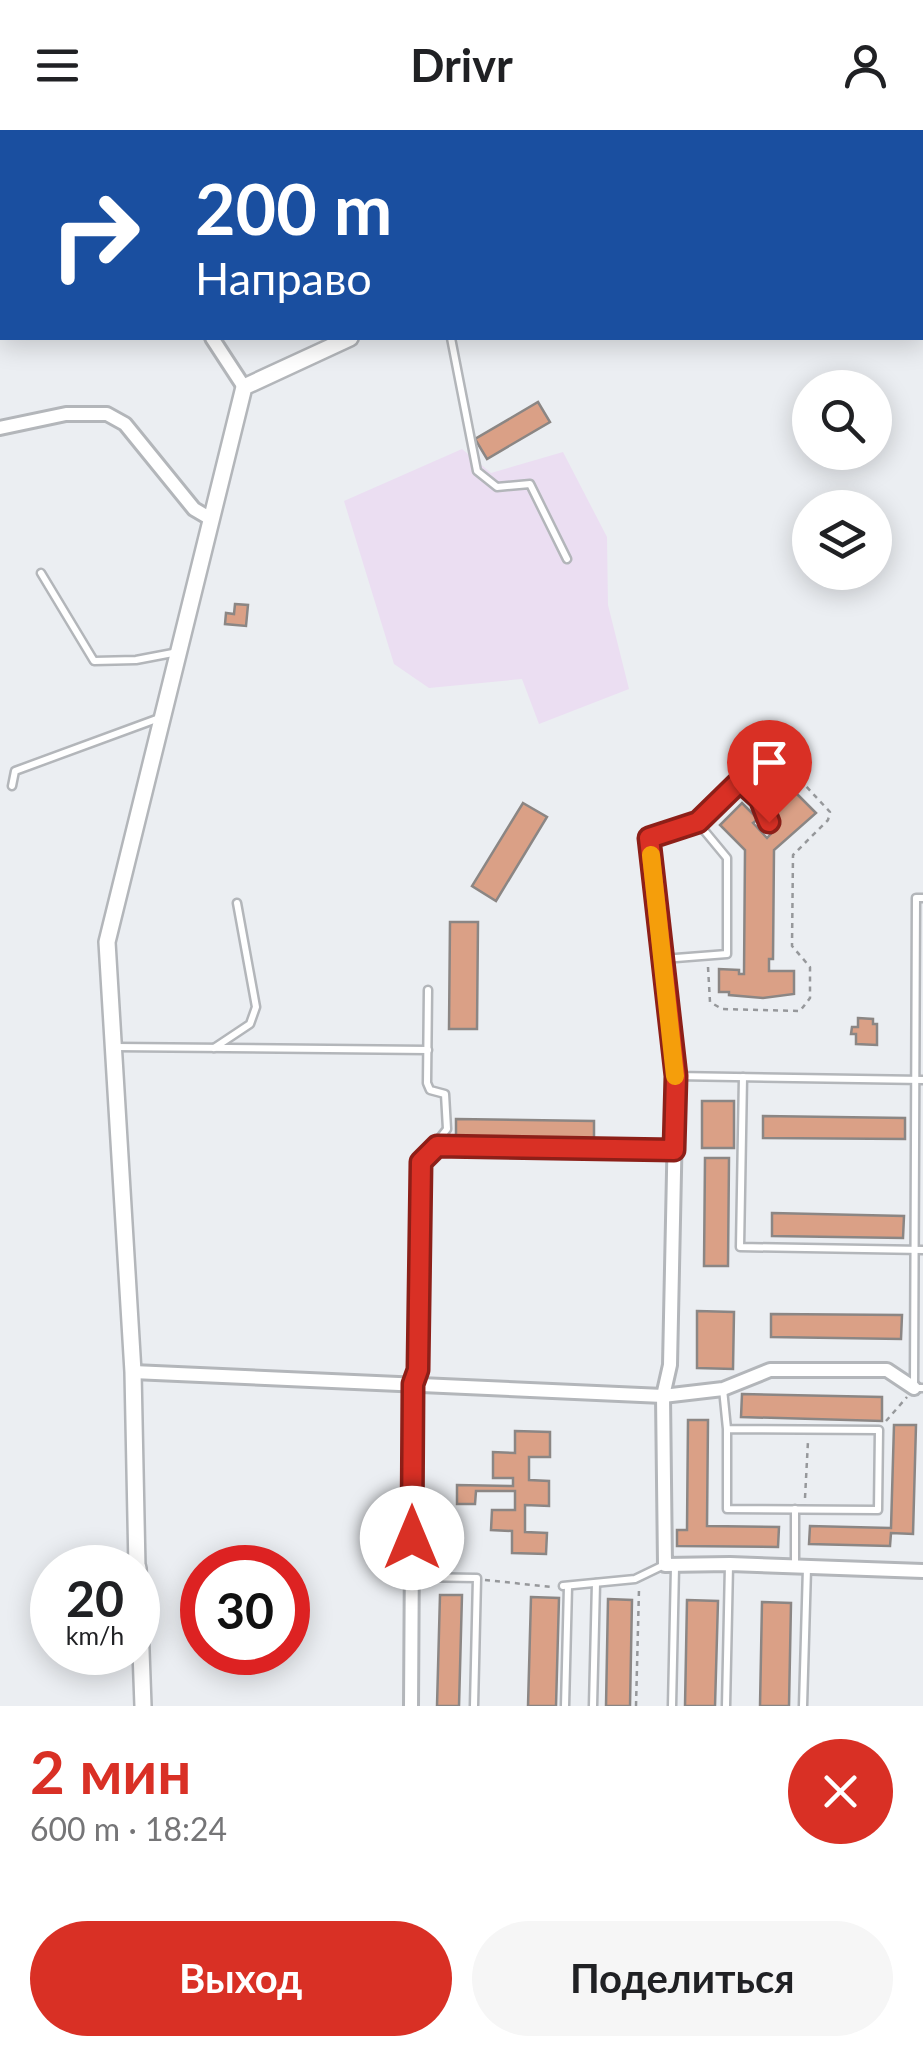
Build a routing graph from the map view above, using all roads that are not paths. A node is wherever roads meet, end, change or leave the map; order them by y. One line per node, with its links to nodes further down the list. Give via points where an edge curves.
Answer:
1 (213, 340): 4 (street)
2 (346, 340): 4 (street)
3 (451, 340): 7 (lane, via 477,471 497,487 530,484)
4 (244, 387): 6 (street)
5 (0, 428): 6 (street, via 66,414 107,414 125,424 194,509)
6 (212, 519): 9 (street)
7 (566, 559)
8 (41, 573): 9 (lane, via 94,662)
9 (179, 652): 10 (street)
10 (163, 717): 11 (lane, via 14,771); 18 (street, via 107,942)
11 (12, 786)
12 (698, 822): 13 (lane, via 740,781 760,799); 16 (lane, via 649,838); 16 (lane, via 728,858 727,954)
13 (769, 822)
14 (923, 898): 23 (lane, via 916,898)
15 (237, 903): 19 (lane, via 254,1019)
16 (664, 959): 21 (lane)
17 (428, 990): 20 (lane)
18 (114, 1048): 19 (lane); 27 (street)
19 (212, 1048): 20 (lane)
20 (428, 1050): 24 (lane, via 427,1083 446,1100 447,1129)
21 (676, 1076): 22 (lane); 25 (street)
22 (743, 1077): 23 (lane); 26 (lane, via 740,1248)
23 (918, 1080): 26 (lane)
24 (437, 1146): 25 (lane); 28 (lane, via 421,1162)
25 (674, 1150): 31 (street, via 670,1366)
26 (919, 1250): 29 (lane)
27 (133, 1372): 28 (street); 34 (street)
28 (413, 1384): 31 (street); 39 (street)
29 (919, 1388): 30 (street, via 887,1370 770,1370)
30 (724, 1389): 31 (street); 32 (lane)
31 (663, 1396): 35 (street)
32 (727, 1429): 33 (lane, via 726,1509); 33 (lane, via 879,1430 878,1510)
33 (795, 1510): 37 (lane)
34 (137, 1545)
35 (670, 1564): 36 (street); 40 (lane, via 639,1578); 47 (lane)
36 (730, 1564): 37 (street); 48 (lane)
37 (801, 1566): 38 (street); 49 (lane)
38 (923, 1571)
39 (412, 1577): 43 (street); 44 (lane, via 477,1578)
40 (596, 1583): 45 (lane, via 566,1586); 46 (lane)
41 (142, 1675): 42 (street)
42 (143, 1706)
43 (411, 1706)
44 (474, 1706)
45 (566, 1706)
46 (593, 1706)
47 (672, 1706)
48 (726, 1706)
49 (804, 1706)

